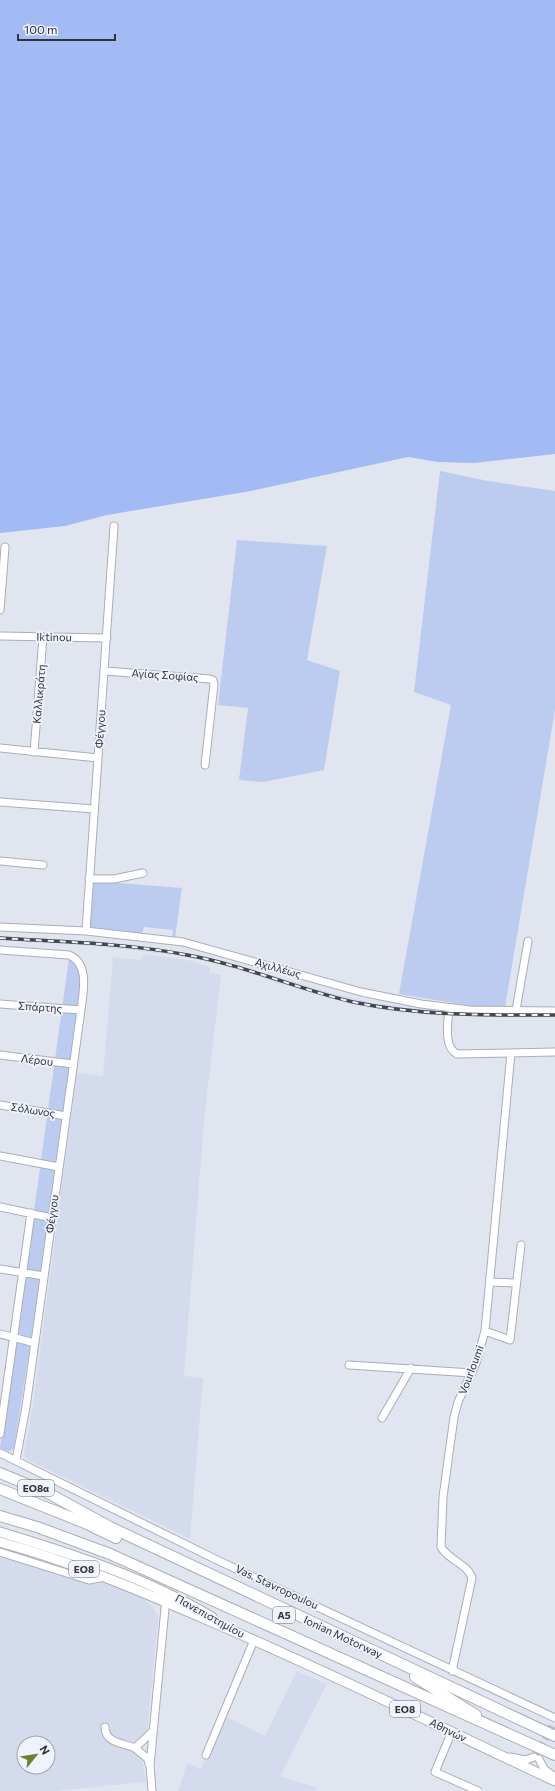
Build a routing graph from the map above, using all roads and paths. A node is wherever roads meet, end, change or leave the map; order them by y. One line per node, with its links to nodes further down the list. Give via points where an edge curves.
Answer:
1 (114, 526): 6 (street, Φέγγου)
2 (5, 547): 3 (street)
3 (0, 610)
4 (0, 636): 5 (street, Iktinou)
5 (43, 637): 6 (street, Iktinou); 9 (street, Καλλικράτη)
6 (107, 638): 7 (street, Φέγγου)
7 (105, 671): 10 (street, Φέγγου); 11 (street, Αγίας Σοφίας, via 213,680)
8 (0, 748): 9 (street)
9 (34, 752): 10 (street)
10 (98, 758): 13 (street, Φέγγου)
11 (205, 765)
12 (0, 802): 13 (street)
13 (94, 809): 17 (street, Φέγγου)
14 (0, 861): 15 (street)
15 (43, 865)
16 (143, 873): 17 (street, via 114,880)
17 (89, 879): 19 (street, Φέγγου)
18 (0, 927): 19 (street, Αχιλλέως)
19 (86, 932): 23 (street, Αχιλλέως, via 183,942 371,995)
20 (528, 941): 25 (street)
21 (0, 950): 24 (street, Φέγγου, via 67,954 75,958 83,968)
22 (0, 1004): 24 (street, Σπάρτης)
23 (448, 1008): 25 (street, Αχιλλέως); 28 (street, via 449,1044 455,1053)
24 (81, 1010): 30 (street, Φέγγου)
25 (516, 1010): 26 (street, Αχιλλέως)
26 (555, 1011)
27 (555, 1052): 28 (street)
28 (511, 1053): 42 (street, Vourloumi)
29 (0, 1055): 30 (street, Λέρου)
30 (73, 1064): 32 (street, Φέγγου)
31 (0, 1105): 32 (street, Σόλωνος)
32 (66, 1116): 34 (street, Φέγγου)
33 (0, 1156): 34 (street)
34 (59, 1167): 37 (street, Φέγγου)
35 (0, 1207): 36 (street)
36 (31, 1213): 37 (street); 40 (street)
37 (52, 1218): 41 (street, Φέγγου)
38 (520, 1245): 43 (street)
39 (0, 1269): 40 (street)
40 (22, 1273): 41 (street); 46 (street)
41 (44, 1276): 47 (street, Φέγγου)
42 (490, 1282): 43 (street); 44 (street, Vourloumi)
43 (516, 1282): 44 (street, via 510,1340)
44 (485, 1331): 50 (street, Vourloumi)
45 (0, 1334): 46 (street)
46 (13, 1337): 47 (street); 52 (street)
47 (35, 1342): 54 (street, Φέγγου)
48 (350, 1365): 49 (street)
49 (411, 1368): 50 (street); 51 (street)
50 (472, 1373): 67 (street, Vourloumi, via 454,1416 443,1491 440,1535 442,1549 469,1572 472,1578)
51 (382, 1418)
52 (0, 1434)
53 (0, 1453): 54 (street, Vas. Stavropoulou)
54 (16, 1460): 67 (street, Vas. Stavropoulou, via 217,1560)
55 (0, 1473): 59 (highway, ΕΟ8α, via 46,1492)
56 (0, 1484): 59 (highway, Α5)
57 (0, 1489): 70 (highway, Ionian Motorway / Α5, via 66,1515 417,1678)
58 (0, 1516): 70 (highway, Ionian Motorway / Α5, via 37,1526 110,1554)
59 (110, 1527): 73 (highway, Ionian Motorway / Α5)
60 (0, 1532): 64 (main road, Πανεπιστημίου / ΕΟ8, via 88,1559)
61 (0, 1542): 63 (main road, Πανεπιστημίου / ΕΟ8)
62 (0, 1552): 63 (street, via 89,1580)
63 (106, 1577): 65 (main road, Πανεπιστημίου / ΕΟ8)
64 (166, 1592): 65 (street); 66 (main road, Πανεπιστημίου / ΕΟ8)
65 (165, 1602): 66 (main road, Πανεπιστημίου / ΕΟ8); 71 (street)
66 (254, 1640): 72 (main road, Αθηνών / ΕΟ8); 75 (street)
67 (452, 1671): 68 (street, Vas. Stavropoulou)
68 (554, 1721)
69 (105, 1727): 74 (street, via 111,1741)
70 (495, 1728): 77 (highway, Ionian Motorway / Α5)
71 (153, 1730): 74 (street); 78 (street)
72 (452, 1731): 76 (main road, Αθηνών / ΕΟ8); 82 (street, via 435,1772)
73 (555, 1736)
74 (135, 1748): 78 (street, via 148,1759)
75 (206, 1755)
76 (499, 1755): 79 (street, via 526,1760 536,1758 544,1769); 80 (main road, Αθηνών / ΕΟ8)
77 (555, 1755)
78 (150, 1765): 81 (street)
79 (555, 1777)
80 (555, 1781)
81 (152, 1791)
82 (478, 1791)

